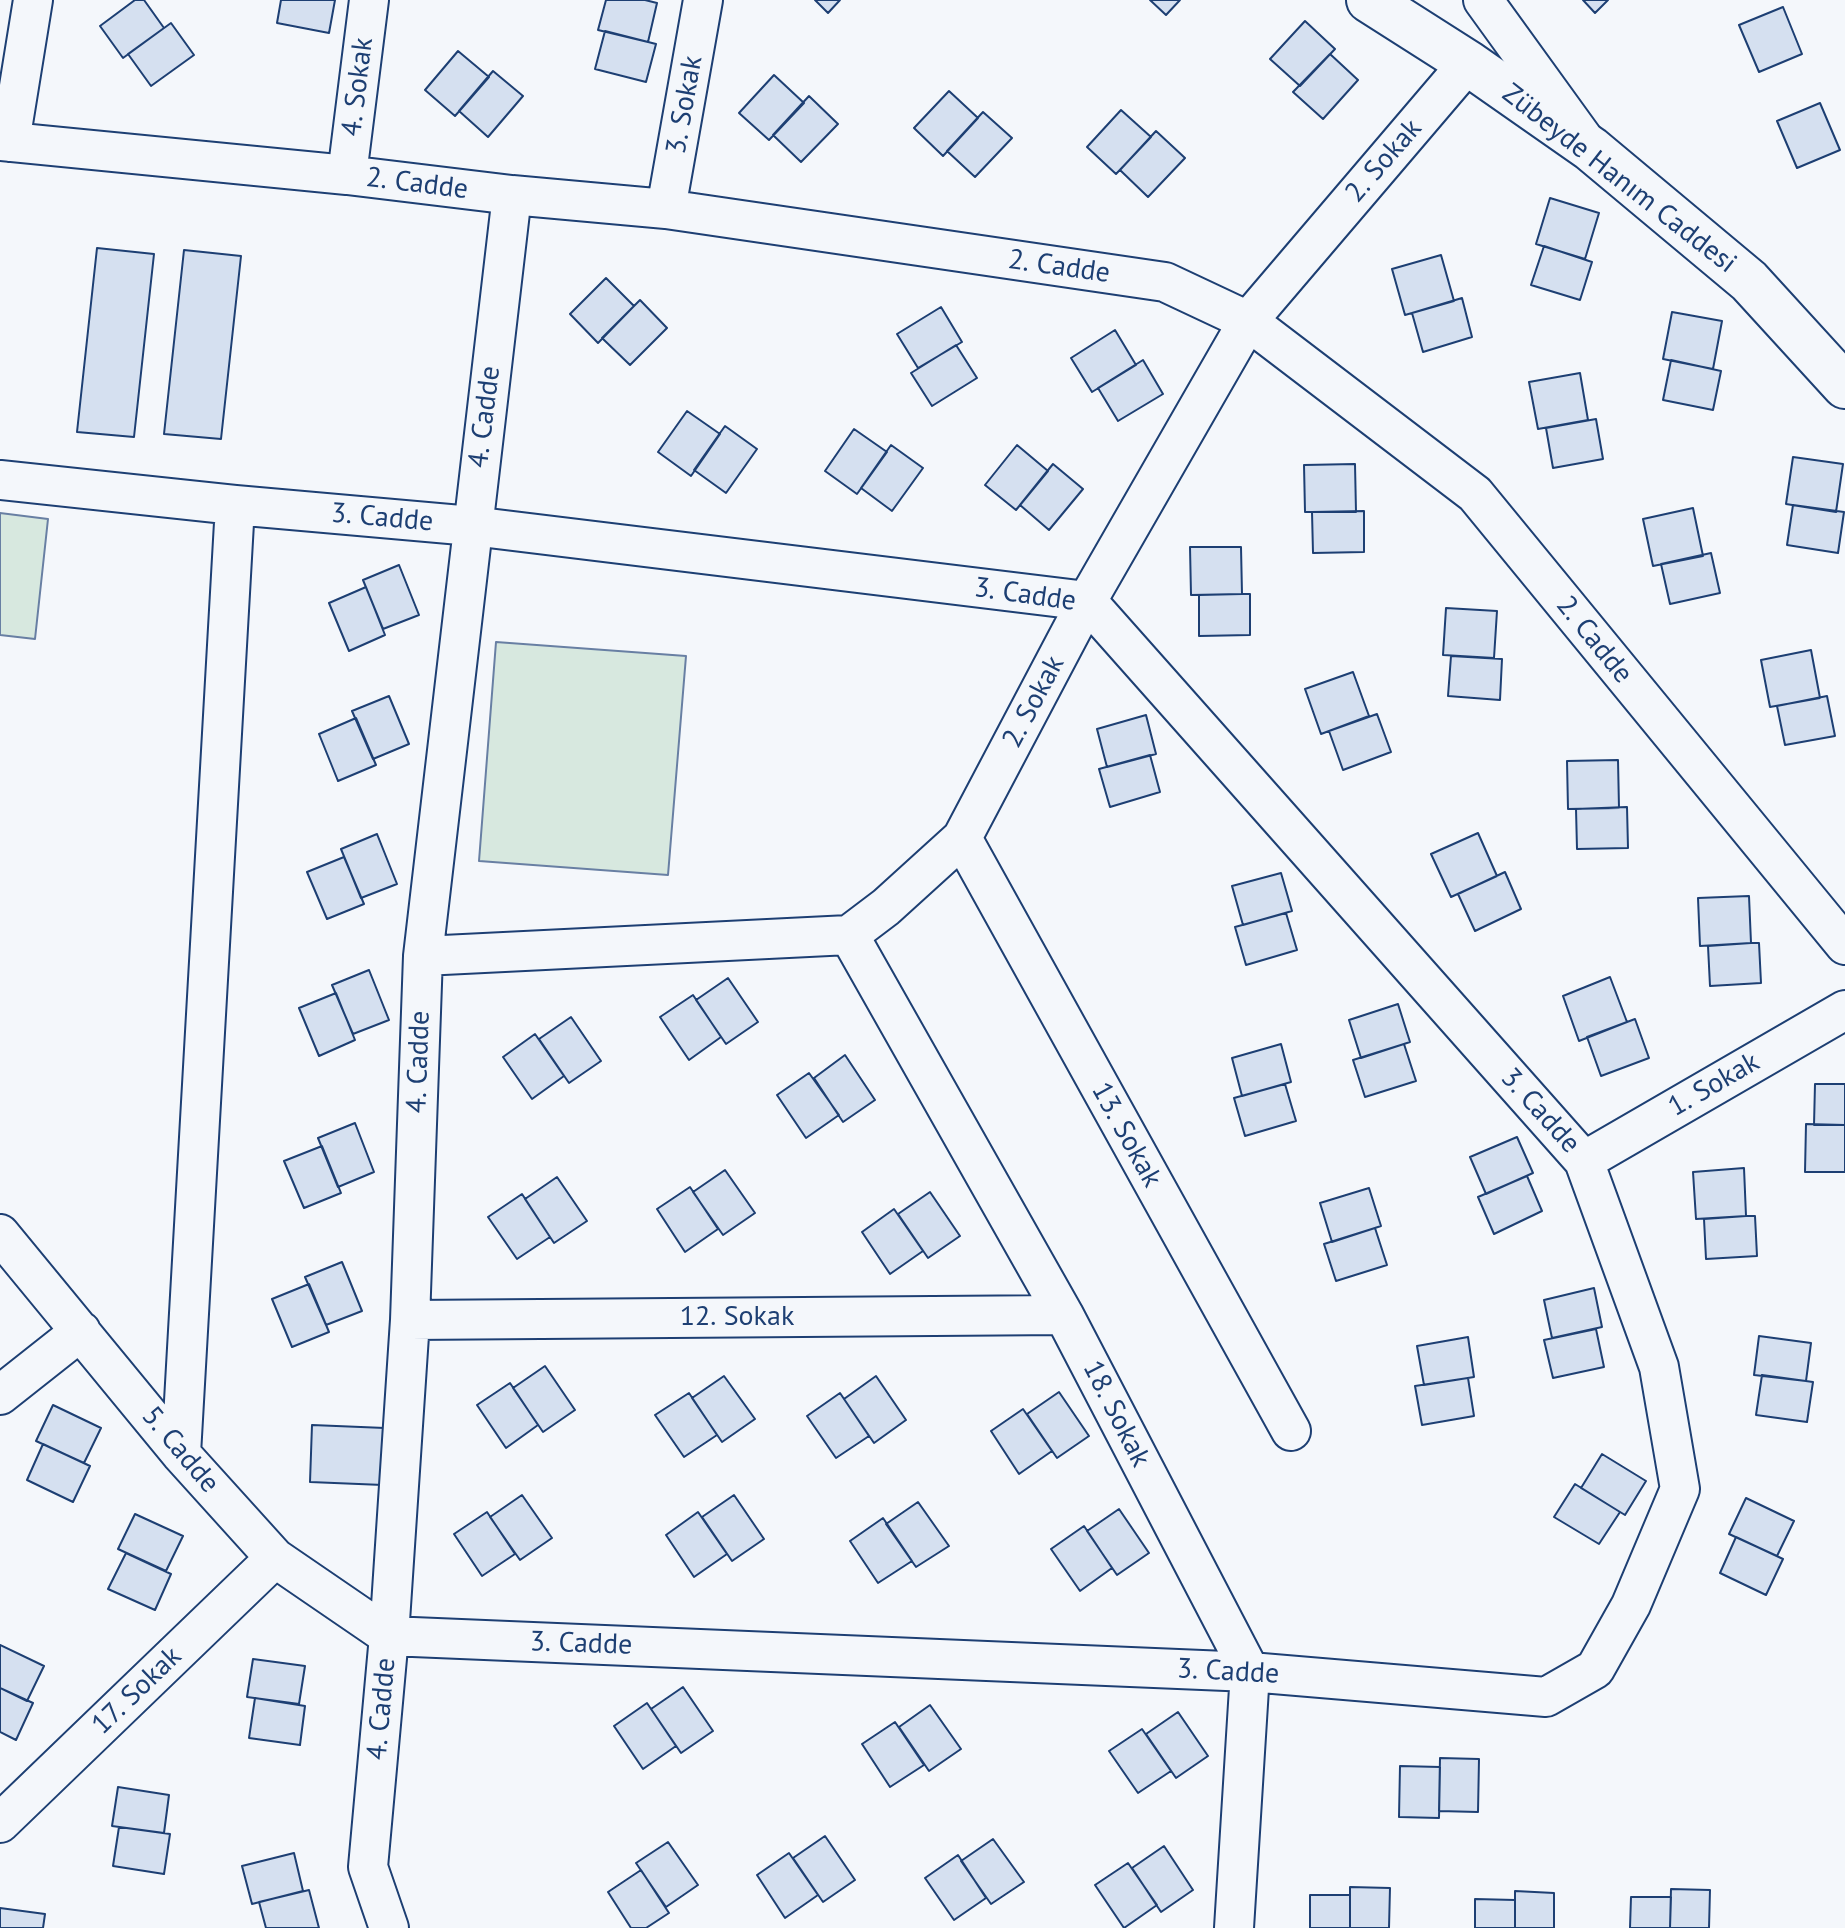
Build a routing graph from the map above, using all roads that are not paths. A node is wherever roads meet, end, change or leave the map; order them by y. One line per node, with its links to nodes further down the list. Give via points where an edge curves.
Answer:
1 (33, 0): 7 (street)
2 (369, 0): 9 (street, 4. Sokak)
3 (703, 0): 11 (street, 3. Sokak)
4 (1369, 0): 6 (main road, Zübeyde Hanım Caddesi)
5 (1483, 0): 8 (street)
6 (1468, 63): 8 (main road, Zübeyde Hanım Caddesi); 12 (street, 2. Sokak)
7 (5, 141): 9 (street, 2. Cadde)
8 (1591, 149): 13 (main road, Zübeyde Hanım Caddesi, via 1749,281)
9 (347, 175): 10 (street, 2. Cadde)
10 (512, 195): 11 (street, 2. Cadde); 16 (street, 4. Cadde)
11 (666, 209): 12 (street, 2. Cadde, via 1165,282)
12 (1248, 321): 17 (street, 2. Sokak); 20 (street, 2. Cadde, via 1475,494)
13 (1845, 386)
14 (0, 480): 15 (street, 3. Cadde)
15 (235, 505): 16 (street, 3. Cadde); 30 (street)
16 (472, 526): 17 (street, 3. Cadde); 21 (street, 4. Cadde)
17 (1087, 601): 18 (street, 2. Sokak); 23 (street, 3. Cadde)
18 (962, 838): 19 (street, 2. Sokak); 29 (street, 13. Sokak)
19 (849, 935): 21 (street); 25 (street, 18. Sokak)
20 (1845, 945)
21 (423, 956): 26 (street, 4. Cadde)
22 (1845, 1010): 23 (street, 1. Sokak)
23 (1584, 1161): 33 (street, 3. Cadde, via 1659,1367 1680,1489 1631,1605 1595,1669 1546,1697)
24 (0, 1234): 27 (street, 5. Cadde)
25 (1064, 1315): 26 (street, 12. Sokak); 33 (street, 18. Sokak)
26 (410, 1320): 32 (street, 4. Cadde)
27 (81, 1331): 28 (street); 30 (street, 5. Cadde)
28 (0, 1395)
29 (1291, 1431)
30 (181, 1454): 31 (street, 5. Cadde)
31 (275, 1558): 32 (street, 5. Cadde); 34 (street, 17. Sokak)
32 (389, 1636): 33 (street, 3. Cadde); 35 (street, 4. Cadde, via 368,1867)
33 (1250, 1672): 36 (street)
34 (0, 1823)
35 (389, 1928)
36 (1234, 1928)

